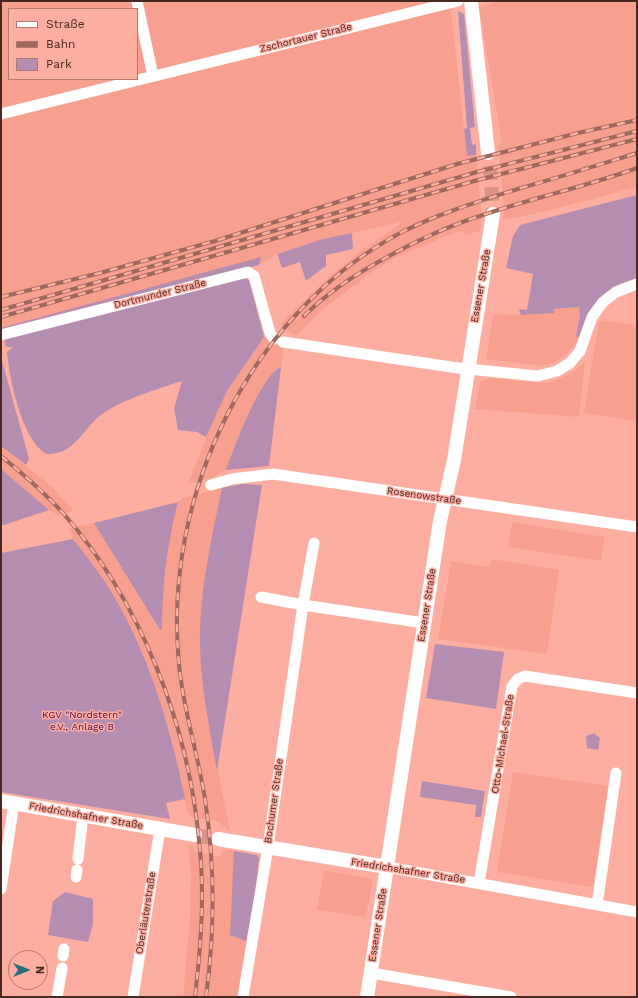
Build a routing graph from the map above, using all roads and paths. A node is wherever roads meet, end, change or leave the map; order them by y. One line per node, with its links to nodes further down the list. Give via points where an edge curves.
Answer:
1 (137, 1): 4 (street)
2 (458, 1): 4 (street, Zschortauer Straße)
3 (471, 1): 8 (main road)
4 (153, 76): 6 (street, Zschortauer Straße)
5 (137, 80): 7 (street, Zschortauer Straße)
6 (138, 80)
7 (1, 114)
8 (489, 160)
9 (494, 214): 12 (main road, Essener Straße)
10 (637, 284): 12 (street, Dortmunder Straße, via 616,292 602,302 592,317 577,356 557,371 538,376)
11 (1, 335): 12 (street, Dortmunder Straße, via 248,272 254,276 270,333 279,341)
12 (468, 369): 14 (main road, Essener Straße, via 454,460)
13 (211, 485): 14 (street, Rosenowstraße, via 232,479 273,474)
14 (445, 499): 15 (street, Rosenowstraße); 19 (main road, Essener Straße)
15 (637, 527)
16 (314, 543): 18 (street, Bochumer Straße)
17 (261, 597): 18 (street)
18 (303, 605): 19 (street); 27 (street, Bochumer Straße)
19 (424, 623): 29 (main road, Essener Straße)
20 (637, 693): 30 (street, Otto-Michael-Straße, via 525,676 512,686)
21 (616, 773): 32 (street)
22 (8, 802): 23 (main road, Friedrichshafner Straße); 31 (street)
23 (83, 815): 24 (main road, Friedrichshafner Straße); 28 (street)
24 (160, 829): 25 (main road, Friedrichshafner Straße); 37 (street, Oberläuterstraße)
25 (195, 835)
26 (218, 839): 27 (main road, Friedrichshafner Straße)
27 (268, 847): 29 (main road, Friedrichshafner Straße); 38 (street, Bochumer Straße)
28 (78, 859)
29 (387, 867): 30 (street, Friedrichshafner Straße); 35 (main road, Essener Straße)
30 (480, 883): 32 (street, Friedrichshafner Straße)
31 (1, 889)
32 (597, 905): 33 (street, Friedrichshafner Straße)
33 (637, 912)
34 (62, 968): 36 (street)
35 (371, 972): 39 (main road, Essener Straße); 40 (street)
36 (57, 997)
37 (133, 997)
38 (243, 997)
39 (367, 997)
40 (511, 997)

